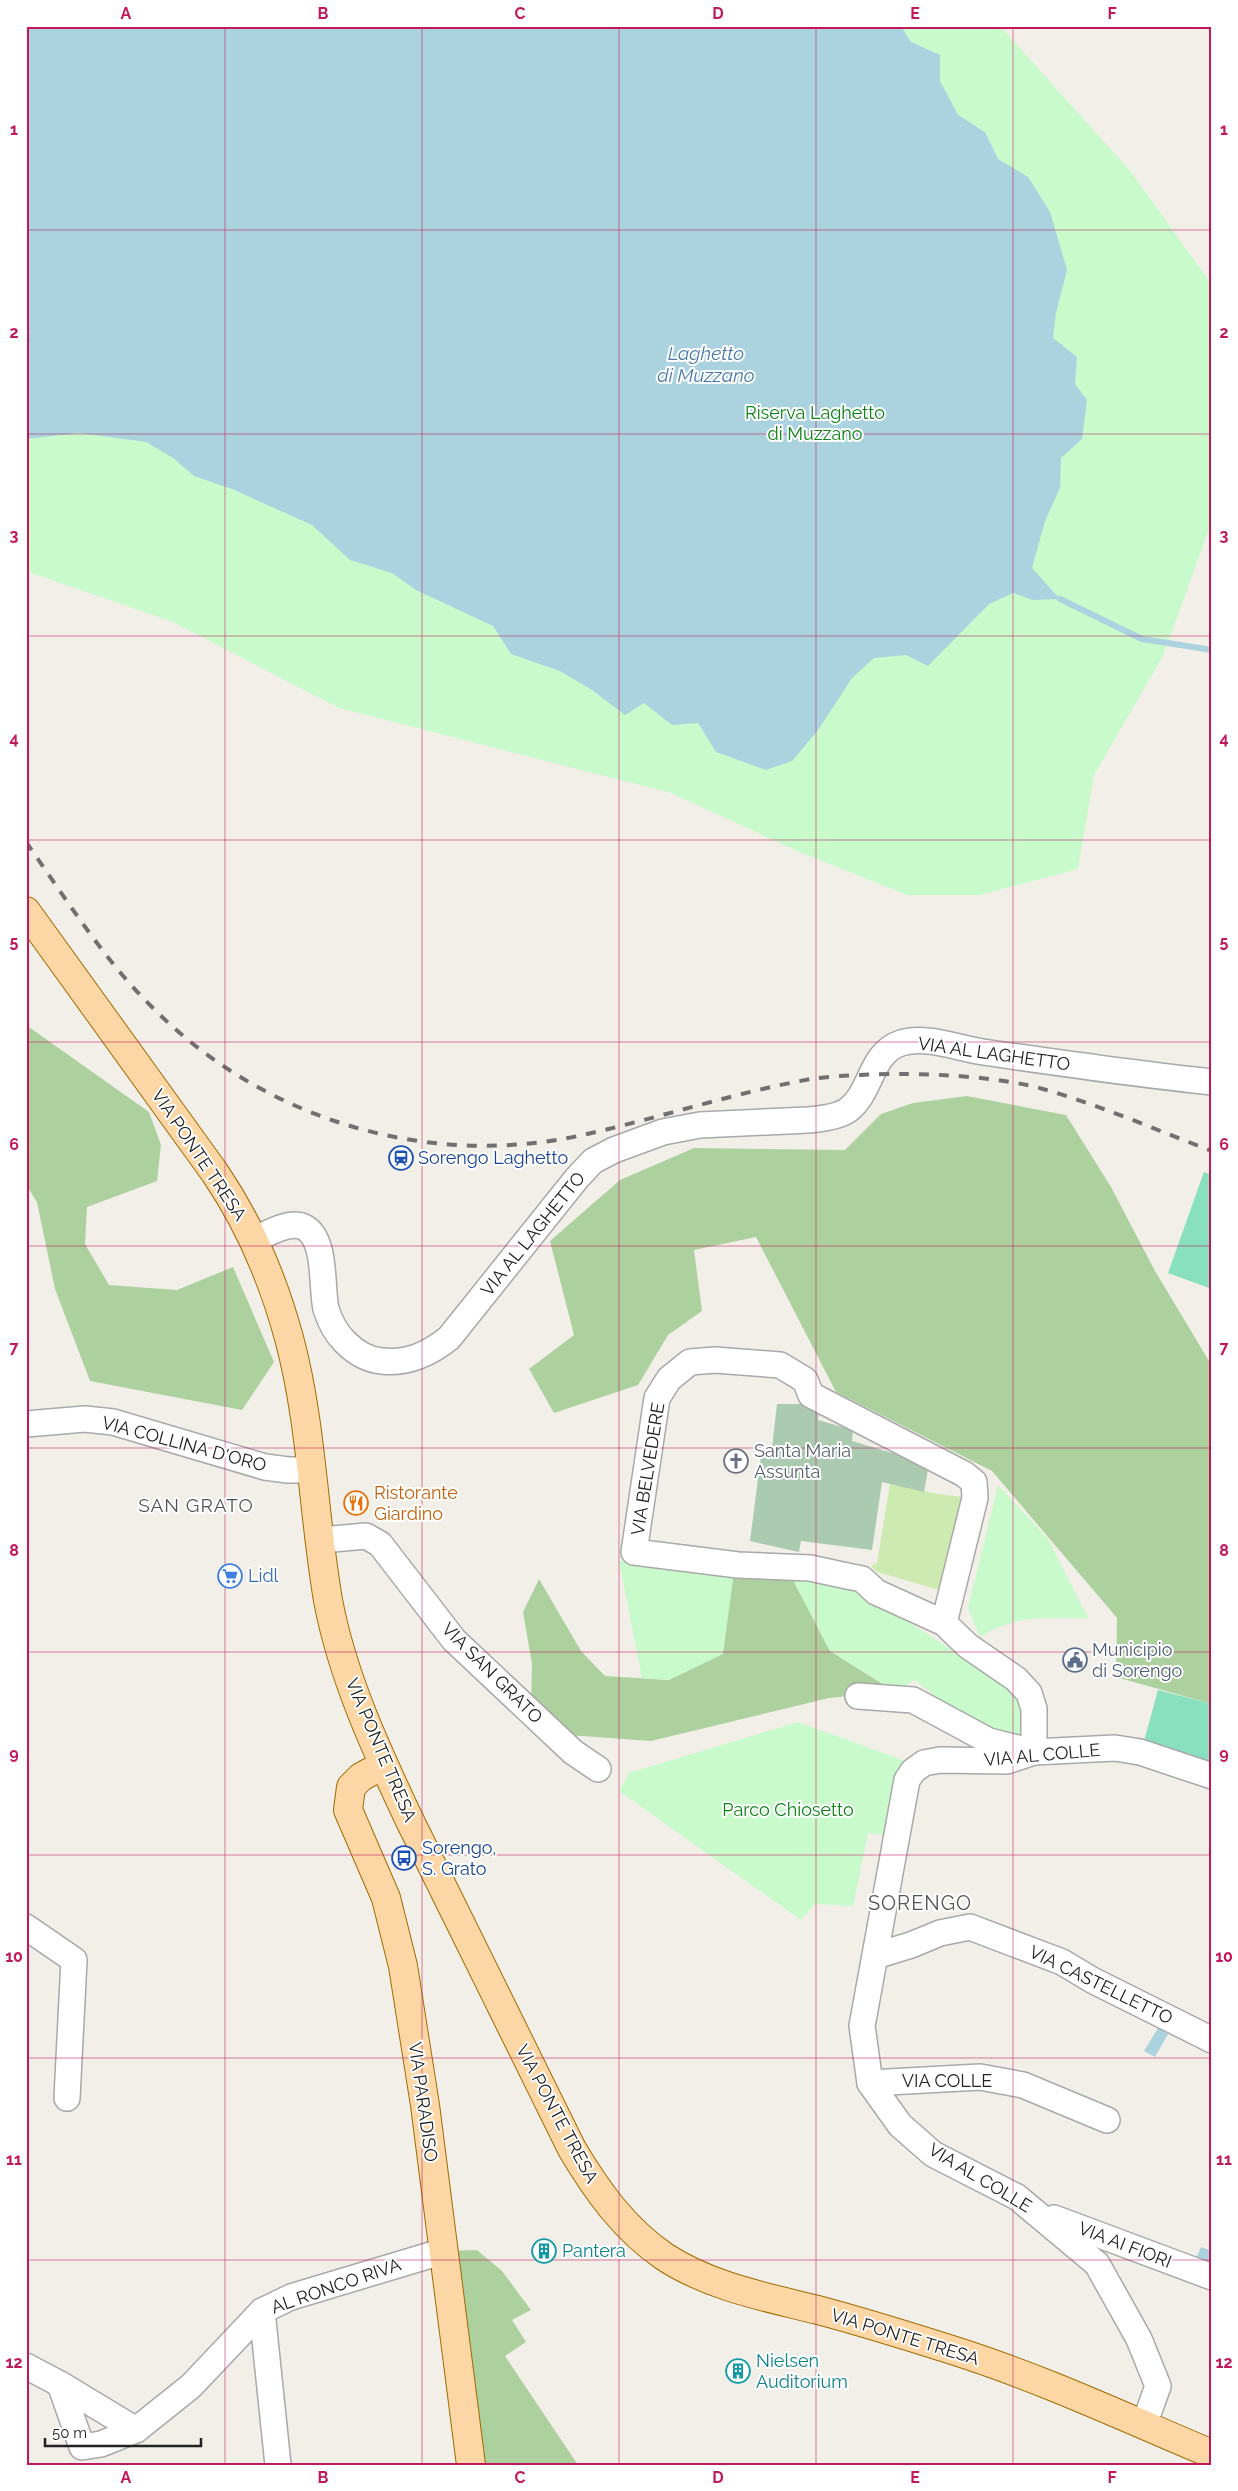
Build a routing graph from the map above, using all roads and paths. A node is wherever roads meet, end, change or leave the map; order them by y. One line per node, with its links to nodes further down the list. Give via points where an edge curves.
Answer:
1 (26, 911): 3 (main road, VIA PONTE TRESA, via 198,1148 229,1194)
2 (1212, 1082): 3 (street, VIA AL LAGHETTO, via 1130,1073 924,1041 900,1043 882,1055 860,1098 847,1110 826,1118 808,1120 681,1128 638,1141 593,1161 449,1338 426,1354 402,1361 376,1360 366,1356 349,1346 337,1332 326,1310 318,1246 309,1230 287,1226)
3 (253, 1240): 5 (main road, VIA PONTE TRESA, via 289,1339)
4 (26, 1424): 5 (street, VIA COLLINA D'ORO, via 85,1419 113,1422 265,1467)
5 (312, 1470): 6 (main road, VIA PONTE TRESA)
6 (321, 1540): 10 (main road, VIA PONTE TRESA, via 328,1599 341,1655); 11 (street, VIA SAN GRATO, via 366,1536 380,1544 454,1640 573,1752)
7 (944, 1623): 7 (street, VIA BELVEDERE, via 975,1498 974,1482 811,1395 805,1380 780,1365 715,1360 690,1362 669,1379 657,1398 634,1552 738,1564 810,1568 847,1576 862,1580 876,1592); 9 (street, VIA BELVEDERE, via 1029,1693 1034,1709)
8 (858, 1696): 9 (street, via 913,1700 989,1741)
9 (1034, 1752): 12 (street, VIA AL COLLE, via 1115,1748 1140,1752); 14 (street, VIA AL COLLE, via 1007,1762 940,1760 924,1763 913,1771 908,1780)
10 (383, 1765): 20 (main road, VIA PARADISO, via 361,1777 352,1787 348,1810 394,1922 425,2106); 25 (main road, VIA PONTE TRESA, via 572,2149 605,2201 643,2239 665,2257 714,2282 955,2351 1050,2385)
11 (598, 1769)
12 (1212, 1776)
13 (26, 1927): 17 (street, via 74,1960)
14 (875, 1956): 15 (street, VIA CASTELLETTO, via 940,1932 970,1927 1062,1962); 16 (street, VIA AL COLLE, via 862,2026)
15 (1212, 2040)
16 (870, 2083): 18 (street, VIA COLLE, via 980,2077 1024,2085); 19 (street, VIA AL COLLE, via 900,2125 934,2154 1017,2197)
17 (67, 2098)
18 (1107, 2120)
19 (1038, 2212): 21 (street, VIA AI FIORI); 25 (street, VIA AL COLLE, via 1097,2264 1139,2339 1158,2386)
20 (444, 2251): 22 (street, AL RONCO RIVA, via 291,2297); 29 (main road, VIA PARADISO)
21 (1212, 2278)
22 (262, 2311): 26 (street, via 191,2386); 28 (street, AL RONCO RIVA)
23 (26, 2366): 24 (street)
24 (60, 2384): 26 (street); 26 (street, via 82,2447 101,2444)
25 (1144, 2425): 27 (main road, VIA PONTE TRESA)
26 (136, 2430)
27 (1207, 2457)
28 (278, 2465)
29 (471, 2465)

